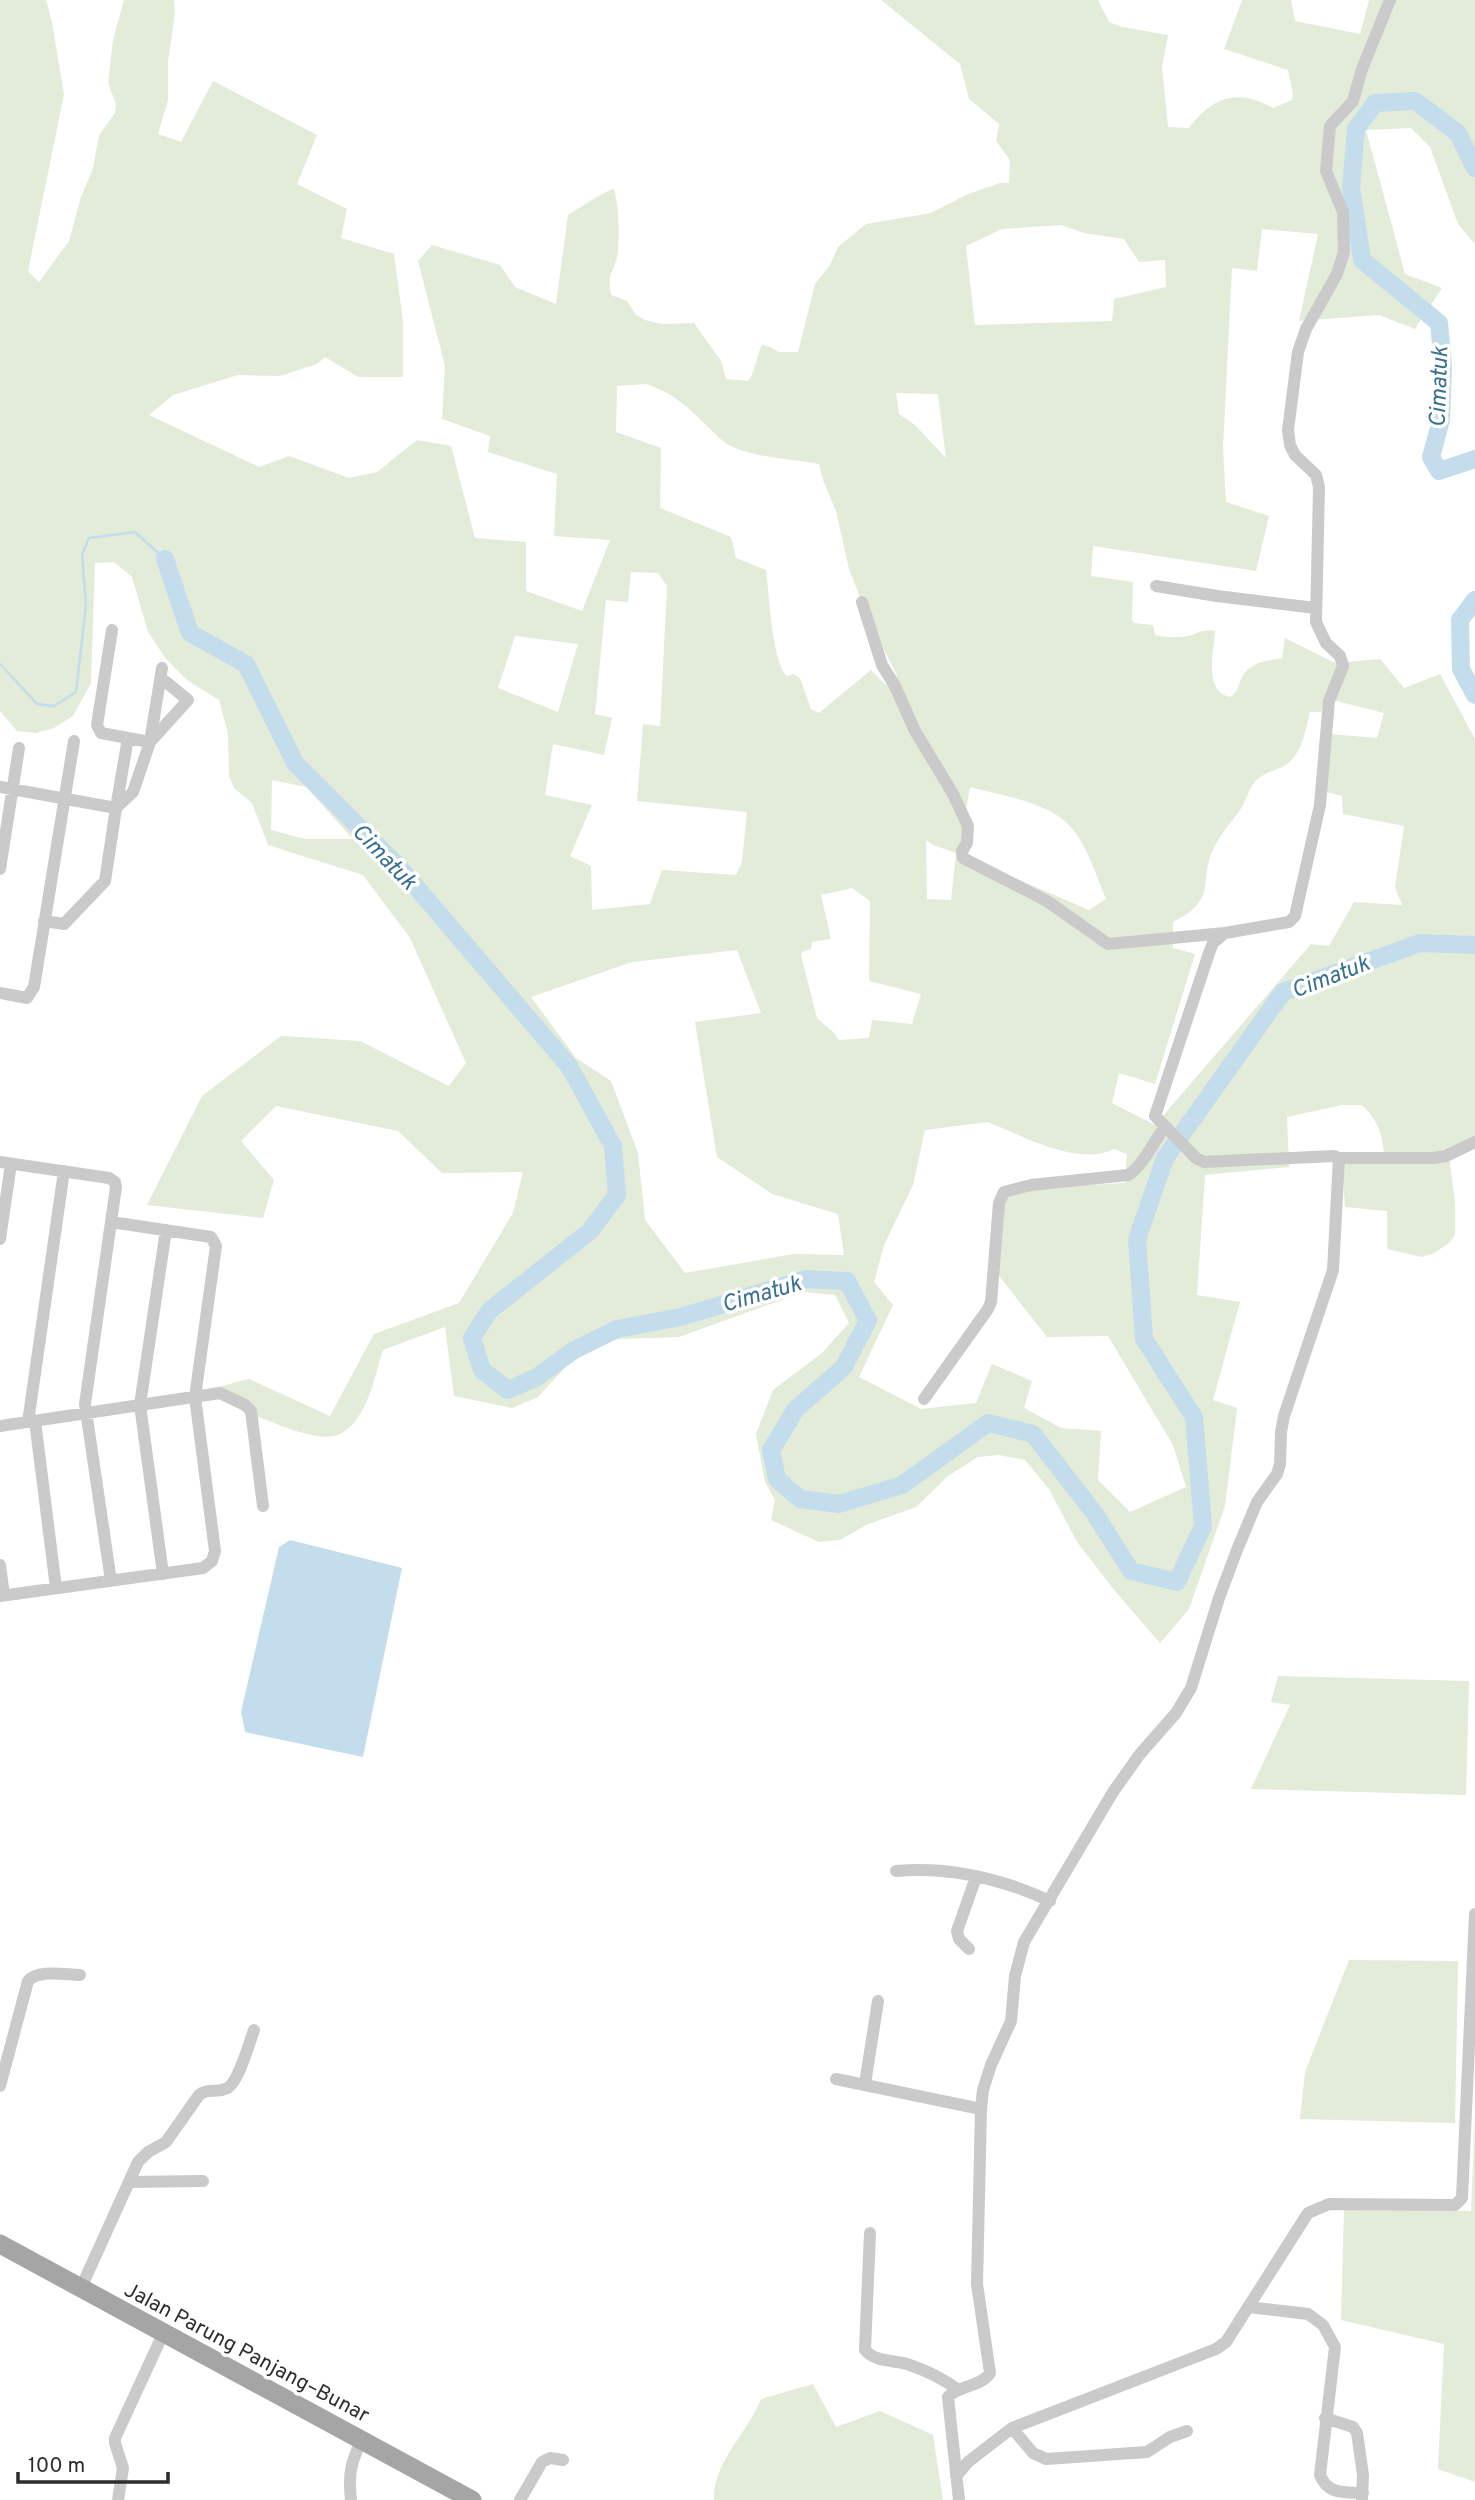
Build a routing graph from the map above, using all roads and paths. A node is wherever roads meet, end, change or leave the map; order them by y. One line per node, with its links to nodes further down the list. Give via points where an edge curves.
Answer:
1 (1390, 0): 4 (street, via 1353,101 1330,126 1326,171 1343,212 1344,252 1338,274 1306,329 1294,369 1290,445 1316,475 1319,487)
2 (1156, 586): 4 (street)
3 (862, 602): 15 (street, via 882,665 968,825 963,858 1047,901 1108,944)
4 (1315, 608): 15 (street, via 1321,634 1343,666 1329,701 1320,805 1297,910 1289,922)
5 (112, 629): 6 (street, via 97,725 101,733)
6 (128, 738): 8 (street); 12 (street)
7 (74, 741): 11 (street)
8 (150, 742): 8 (street, via 188,700 161,673); 12 (street, via 133,792)
9 (19, 748): 10 (street)
10 (6, 788): 11 (street); 13 (street)
11 (64, 799): 12 (street); 14 (street)
12 (116, 808): 14 (street, via 105,881 64,924)
13 (0, 869)
14 (44, 921): 16 (street, via 34,986 27,998)
15 (1224, 933): 17 (street, via 1209,953 1156,1111 1157,1120)
16 (1, 997)
17 (1167, 1130): 19 (street, via 1204,1162); 26 (street, via 1128,1175 1004,1192 988,1309)
18 (1475, 1142): 19 (street, via 1433,1158)
19 (1339, 1158): 39 (street, via 1333,1270 1284,1416 1277,1474 1257,1502 1237,1550 1185,1700 1113,1792)
20 (6, 1163): 21 (street); 24 (street)
21 (64, 1171): 22 (street, via 115,1182); 29 (street)
22 (111, 1222): 23 (street); 28 (street)
23 (166, 1230): 25 (street, via 211,1237 216,1246); 27 (street)
24 (0, 1239)
25 (195, 1397): 27 (street); 31 (street, via 220,1393 251,1410); 33 (street, via 215,1551 203,1568)
26 (924, 1399)
27 (141, 1405): 28 (street); 33 (street)
28 (87, 1413): 29 (street); 34 (street)
29 (31, 1421): 30 (street); 35 (street)
30 (0, 1426)
31 (262, 1506)
32 (0, 1565): 36 (street)
33 (163, 1574): 34 (street)
34 (111, 1581): 35 (street)
35 (56, 1588): 36 (street)
36 (2, 1595)
37 (896, 1871): 38 (street, via 925,1868)
38 (976, 1877): 39 (street, via 1022,1888); 41 (street, via 957,1931)
39 (1050, 1901): 49 (street, via 1024,1942 1011,2021 991,2065)
40 (1475, 1914): 45 (street)
41 (969, 1949)
42 (80, 1975): 48 (street, via 39,1975 28,1980)
43 (878, 2001): 47 (street)
44 (254, 2030): 51 (street, via 234,2084 199,2095 166,2142 138,2162)
45 (1473, 2030): 55 (street, via 1459,2203 1329,2204 1308,2213)
46 (836, 2078): 47 (street)
47 (865, 2084): 49 (street)
48 (0, 2086)
49 (981, 2109): 57 (street, via 977,2284 990,2373)
50 (203, 2181): 51 (street)
51 (129, 2182): 54 (street)
52 (870, 2234): 57 (street, via 865,2350 947,2381)
53 (0, 2244): 54 (main road, Jalan Parung Panjang–Bunar)
54 (81, 2288): 56 (main road, Jalan Parung Panjang–Bunar)
55 (1248, 2307): 58 (street, via 1308,2314 1323,2325 1335,2347); 59 (street, via 1226,2342 1216,2349)
56 (163, 2334): 61 (main road, Jalan Parung Panjang–Bunar); 65 (street, via 116,2438 123,2468)
57 (958, 2390): 63 (street, via 948,2397)
58 (1325, 2418): 64 (street, via 1353,2427 1357,2433); 64 (street, via 1320,2475 1324,2485 1333,2492)
59 (1013, 2428): 60 (street, via 1033,2453 1046,2459 1147,2452); 63 (street)
60 (1187, 2431)
61 (362, 2439): 66 (street, via 348,2476); 67 (main road, Jalan Parung Panjang–Bunar)
62 (563, 2460): 68 (street, via 542,2462)
63 (956, 2476): 69 (street)
64 (1362, 2497)
65 (118, 2500)
66 (351, 2500)
67 (472, 2500)
68 (520, 2500)
69 (959, 2500)

